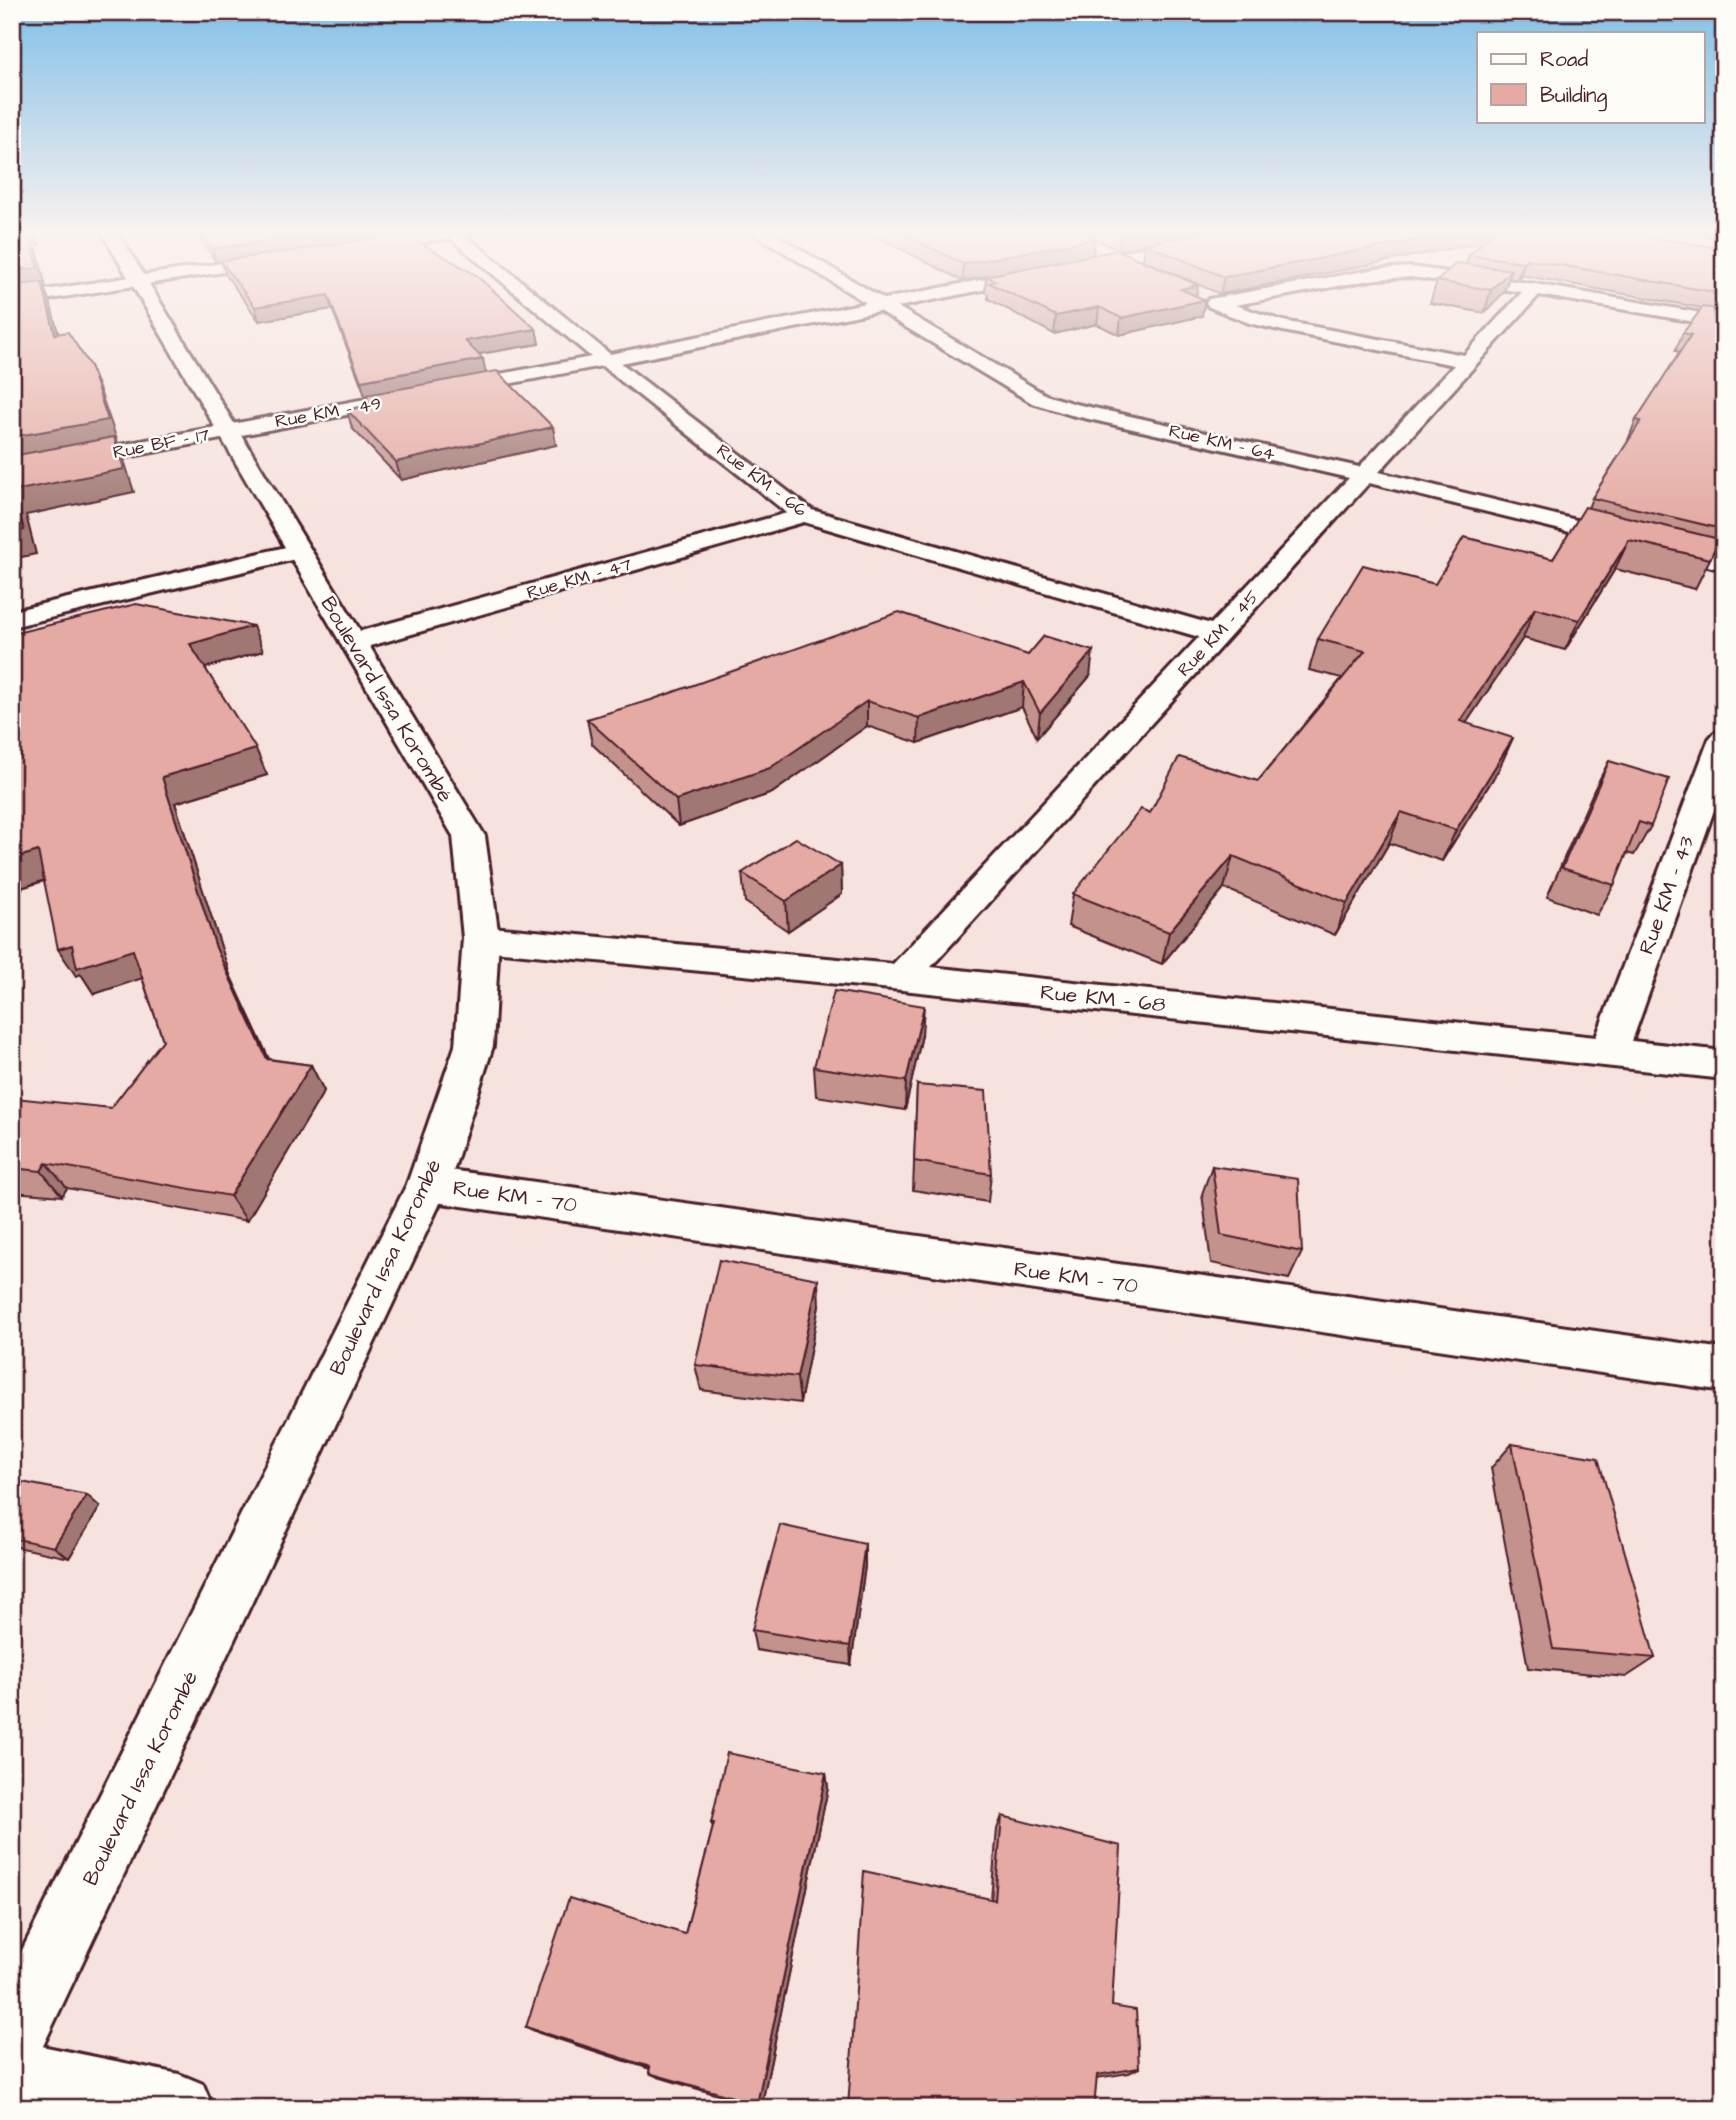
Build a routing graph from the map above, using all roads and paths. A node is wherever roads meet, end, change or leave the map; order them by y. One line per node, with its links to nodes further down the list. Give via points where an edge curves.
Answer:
1 (169, 330): 9 (street, Boulevard Issa Korombé)
2 (571, 330): 7 (street, Rue KM - 66)
3 (761, 330): 7 (street, Rue KM - 49)
4 (925, 330): 11 (street, Rue KM - 64, via 1039,399)
5 (1303, 330): 8 (street)
6 (1498, 330): 8 (street, Rue KM - 45)
7 (606, 360): 9 (street, Rue KM - 49); 12 (street, Rue KM - 66)
8 (1469, 362): 11 (street, Rue KM - 45)
9 (228, 430): 10 (street, Rue BF - 17); 13 (street, Boulevard Issa Korombé)
10 (12, 472)
11 (1366, 474): 14 (street, Rue KM - 64); 16 (street, Rue KM - 45)
12 (804, 515): 16 (street, Rue KM - 66); 17 (street, Rue KM - 47)
13 (299, 551): 15 (street); 17 (street, Boulevard Issa Korombé)
14 (1724, 563)
15 (12, 619)
16 (1216, 634): 20 (street, Rue KM - 45)
17 (353, 642): 19 (street, Boulevard Issa Korombé, via 469,836)
18 (1724, 739): 21 (street, Rue KM - 43)
19 (481, 938): 20 (street, Rue KM - 68); 23 (street, Boulevard Issa Korombé, via 474,1046)
20 (902, 977): 21 (street, Rue KM - 68)
21 (1609, 1052): 22 (street, Rue KM - 68)
22 (1724, 1065)
23 (428, 1184): 24 (street, Rue KM - 70); 25 (street, Boulevard Issa Korombé)
24 (1724, 1370)
25 (12, 2040)
26 (12, 2073): 27 (street)
27 (178, 2108)

